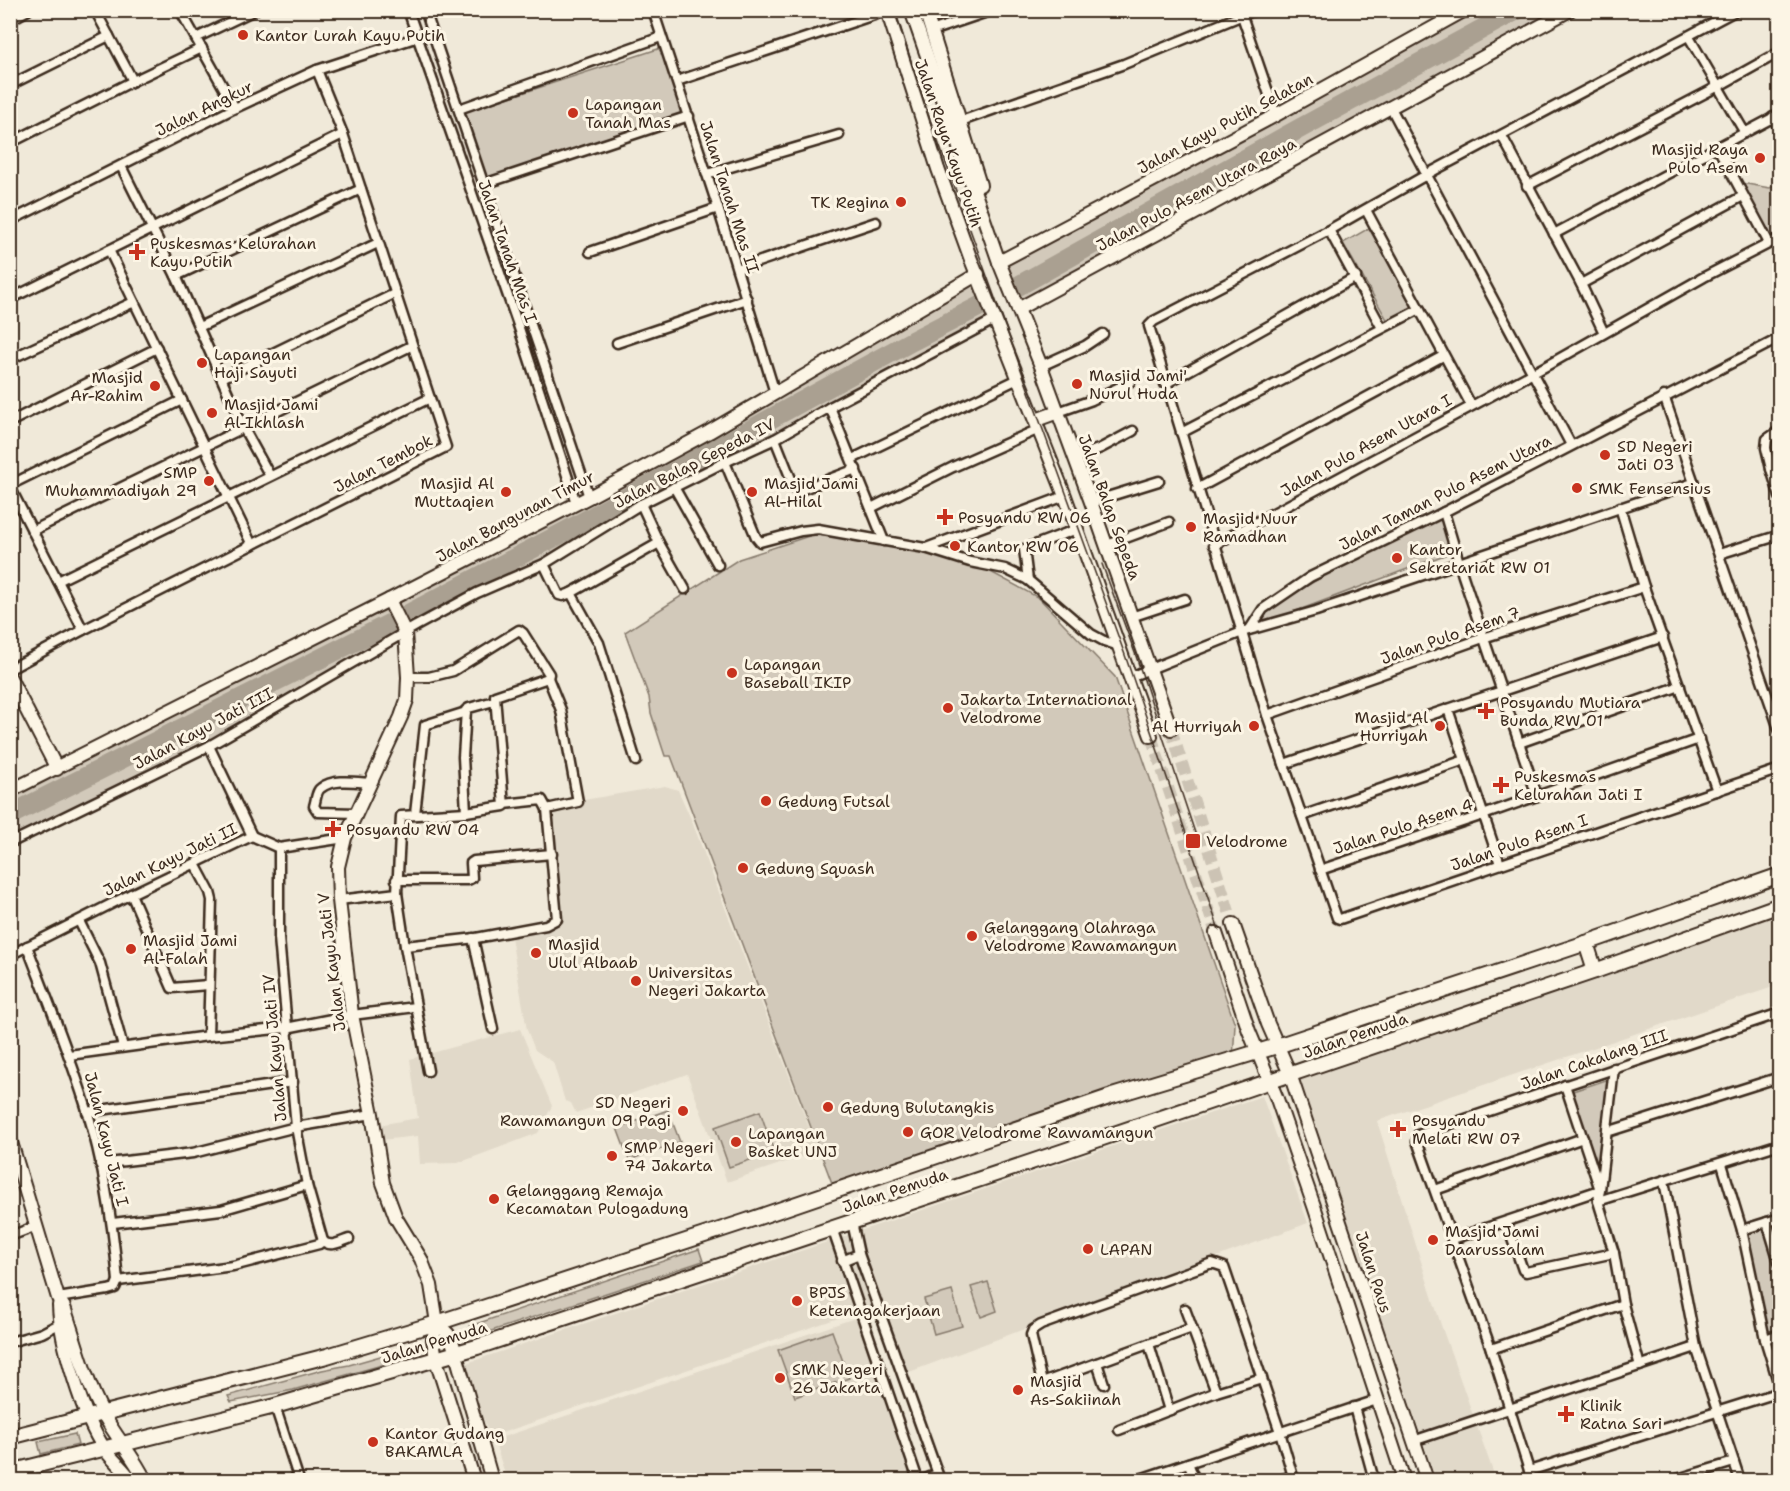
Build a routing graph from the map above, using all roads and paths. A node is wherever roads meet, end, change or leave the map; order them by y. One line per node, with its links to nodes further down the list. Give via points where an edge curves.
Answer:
1 (28, 10): 18 (street)
2 (95, 10): 20 (street)
3 (180, 10): 24 (street)
4 (255, 10): 24 (street)
5 (408, 10): 21 (street, Jalan Tanah Mas I)
6 (425, 10): 34 (street, Jalan Tanah Mas I)
7 (664, 10): 15 (street)
8 (911, 10): 61 (main road, Jalan Raya Kayu Putih)
9 (925, 10): 19 (main road, Jalan Raya Kayu Putih)
10 (993, 10): 19 (street)
11 (1255, 10): 17 (street)
12 (1465, 10): 35 (main road, Jalan Kayu Putih Selatan)
13 (1570, 10): 33 (main road, Jalan Pulo Asem Utara Raya)
14 (1737, 10): 23 (street)
15 (653, 12): 22 (street, Jalan Tanah Mas II)
16 (883, 12): 29 (street); 70 (main road, Jalan Raya Kayu Putih)
17 (1241, 14): 35 (street); 38 (street, via 1124,64)
18 (10, 20)
19 (931, 31): 38 (main road, Jalan Raya Kayu Putih)
20 (110, 36): 28 (street); 30 (street)
21 (418, 37): 27 (street, Jalan Angkur); 127 (street, Jalan Tanah Mas I)
22 (661, 37): 29 (street, Jalan Tanah Mas II); 34 (street)
23 (1689, 37): 31 (street); 43 (street)
24 (196, 38): 25 (street)
25 (202, 48): 28 (street); 32 (street)
26 (1779, 52): 31 (street)
27 (317, 70): 32 (street, Jalan Angkur); 41 (street, Jalan Tembok)
28 (133, 81): 44 (street)
29 (677, 81): 36 (street, Jalan Tanah Mas II)
30 (10, 85)
31 (1717, 87): 40 (street); 50 (street)
32 (234, 108): 46 (street, Jalan Angkur)
33 (1391, 108): 48 (street); 76 (main road, Jalan Pulo Asem Utara Raya)
34 (459, 109): 49 (street, Jalan Tanah Mas I)
35 (1276, 115): 66 (main road, Jalan Kayu Putih Selatan)
36 (688, 116): 47 (street, Jalan Tanah Mas II); 49 (street)
37 (1776, 116): 39 (street); 40 (street)
38 (961, 121): 61 (main road, Jalan Raya Kayu Putih, via 983,194)
39 (1779, 130)
40 (1745, 133): 45 (street)
41 (343, 134): 51 (street, Jalan Tembok); 57 (street)
42 (839, 135): 47 (street)
43 (1502, 136): 48 (street); 50 (street)
44 (10, 142)
45 (1718, 148): 52 (street); 59 (street)
46 (121, 166): 55 (street, Jalan Angkur); 57 (street)
47 (707, 174): 53 (street, Jalan Tanah Mas II)
48 (1427, 174): 54 (street); 90 (street)
49 (484, 184): 122 (street, Jalan Tanah Mas I)
50 (1527, 186): 59 (street)
51 (361, 189): 62 (street, Jalan Tembok); 68 (street)
52 (1743, 196): 63 (street); 71 (street)
53 (718, 208): 65 (street); 67 (street, Jalan Tanah Mas II)
54 (1366, 210): 58 (street); 77 (street)
55 (10, 221)
56 (876, 222): 67 (street)
57 (152, 229): 64 (street); 68 (street)
58 (1329, 230): 69 (street); 94 (street, via 1152,322 1149,329)
59 (1554, 234): 71 (street)
60 (1779, 238): 63 (street, Jalan Pulo Asem Utara I)
61 (991, 239): 66 (main road, Jalan Raya Kayu Putih)
62 (378, 243): 72 (street, Jalan Tembok); 79 (street)
63 (1769, 243): 81 (street, Jalan Pulo Asem Utara I)
64 (109, 250): 73 (street); 75 (street)
65 (590, 252)
66 (1001, 268): 76 (main road, Jalan Raya Kayu Putih)
67 (737, 269): 74 (street, Jalan Tanah Mas II)
68 (176, 276): 79 (street)
69 (1356, 277): 80 (street); 94 (street)
70 (980, 279): 78 (main road, Jalan Raya Kayu Putih); 95 (main road, Jalan Bangunan Timur)
71 (1581, 284): 81 (street)
72 (396, 292): 85 (street, Jalan Tembok); 91 (street)
73 (10, 299)
74 (747, 299): 84 (street); 95 (street, Jalan Tanah Mas II)
75 (134, 302): 86 (street); 88 (street)
76 (1016, 304): 89 (main road, Jalan Balap Sepeda)
77 (1420, 309): 80 (street); 87 (street)
78 (994, 314): 92 (main road); 100 (street, Jalan Balap Sepeda IV)
79 (199, 327): 91 (street)
80 (1382, 328): 107 (street)
81 (1604, 333): 90 (street, Jalan Pulo Asem Utara I)
82 (1103, 334): 89 (street)
83 (1779, 338): 96 (street, Jalan Taman Pulo Asem Utara)
84 (617, 343)
85 (411, 346): 97 (street, Jalan Tembok); 104 (street)
86 (157, 348): 98 (street); 102 (street)
87 (1443, 356): 99 (street); 121 (street)
88 (10, 359)
89 (1041, 366): 101 (main road, Jalan Balap Sepeda)
90 (1532, 372): 99 (street, Jalan Pulo Asem Utara I); 109 (street)
91 (222, 378): 104 (street)
92 (1020, 378): 103 (main road); 112 (street)
93 (1130, 382): 101 (street)
94 (1165, 384): 107 (street)
95 (775, 393): 122 (main road, Jalan Bangunan Timur)
96 (1665, 396): 109 (street, Jalan Taman Pulo Asem Utara); 118 (street)
97 (430, 398): 116 (street); 139 (street, Jalan Tembok, via 446,448)
98 (182, 400): 110 (street); 119 (street)
99 (1471, 405): 140 (street, Jalan Pulo Asem Utara I)
100 (830, 406): 108 (street, Jalan Balap Sepeda IV); 112 (street)
101 (1058, 412): 103 (main road); 111 (main road, Jalan Balap Sepeda)
102 (10, 422)
103 (1037, 424): 123 (main road); 130 (street)
104 (244, 429): 110 (street); 116 (street)
105 (1779, 430): 114 (street, via 1766,443)
106 (1133, 431): 111 (street)
107 (1181, 433): 121 (street)
108 (775, 439): 113 (street, Jalan Balap Sepeda IV); 115 (street, via 798,491)
109 (1571, 445): 131 (street, Jalan Taman Pulo Asem Utara)
110 (204, 447): 124 (street); 134 (street)
111 (1076, 458): 126 (main road, Jalan Balap Sepeda)
112 (852, 459): 115 (street)
113 (725, 462): 120 (street, Jalan Balap Sepeda IV); 136 (street, via 760,542 818,529)
114 (1775, 468): 125 (street)
115 (855, 469): 130 (street)
116 (270, 476): 124 (street)
117 (1159, 481): 126 (street)
118 (1694, 483): 129 (street, Jalan Taman Pulo Asem Utara); 142 (street)
119 (10, 486): 134 (street)
120 (674, 487): 128 (street, Jalan Balap Sepeda IV); 145 (street)
121 (1197, 489): 140 (street)
122 (589, 496): 127 (main road, Jalan Bangunan Timur)
123 (1065, 496): 133 (main road); 141 (street)
124 (228, 497): 139 (street); 147 (street)
125 (1779, 497)
126 (1091, 502): 138 (main road, Jalan Balap Sepeda)
127 (576, 503): 152 (main road, Jalan Bangunan Timur)
128 (641, 504): 137 (street); 143 (street, Jalan Balap Sepeda IV)
129 (1620, 507): 144 (street, Jalan Taman Pulo Asem Utara); 148 (street)
130 (871, 508): 136 (street)
131 (1444, 512): 144 (street); 156 (street, Jalan Taman Pulo Asem Utara, via 1310,577 1263,609)
132 (1169, 522): 138 (street)
133 (1077, 529): 146 (street, via 1024,549); 159 (main road)
134 (32, 531): 147 (street)
135 (1779, 534): 142 (street)
136 (884, 541): 141 (street)
137 (659, 543): 149 (street); 150 (street)
138 (1107, 544): 153 (main road, Jalan Balap Sepeda)
139 (252, 545): 154 (street, Jalan Tembok)
140 (1215, 545): 156 (street)
141 (925, 548): 146 (street, via 1005,569)
142 (1719, 554): 173 (street)
143 (544, 564): 150 (street, via 559,595); 155 (street, Jalan Balap Sepeda IV)
144 (1459, 564): 156 (street, Jalan Taman Pulo Asem Utara); 158 (street)
145 (718, 565)
146 (1029, 580): 159 (street, via 1091,634)
147 (58, 581): 154 (street)
148 (1644, 587): 157 (street); 158 (street, Jalan Pulo Asem 7)
149 (685, 590)
150 (571, 592): 179 (street, via 599,643)
151 (1185, 599): 153 (street)
152 (391, 603): 155 (main road, Jalan Kayu Jati V); 181 (main road, Jalan Bangunan Timur)
153 (1131, 617): 161 (main road, Jalan Balap Sepeda)
154 (83, 630): 160 (street, Jalan Tembok)
155 (405, 630): 162 (main road, Jalan Kayu Jati V); 177 (street, Jalan Kayu Jati III)
156 (1246, 631): 161 (street, Jalan Taman Pulo Asem Utara); 171 (street)
157 (1663, 637): 166 (street); 167 (street)
158 (1483, 638): 167 (street); 171 (street, Jalan Pulo Asem 7)
159 (1119, 646): 163 (main road)
160 (10, 669)
161 (1150, 670): 163 (street, Jalan Taman Pulo Asem Utara); 172 (main road, Jalan Balap Sepeda)
162 (408, 677): 165 (street, via 453,671 519,630 548,672); 183 (main road, Jalan Kayu Jati V, via 401,717)
163 (1130, 677): 174 (main road)
164 (10, 678): 181 (main road)
165 (548, 678): 168 (street, via 497,694); 188 (street, via 561,710 578,802)
166 (1680, 686): 175 (street); 176 (street)
167 (1501, 690): 169 (street); 176 (street)
168 (494, 701): 170 (street); 187 (street)
169 (1448, 709): 178 (street); 180 (street)
170 (466, 712): 189 (street); 191 (street, via 425,725)
171 (1267, 715): 180 (street)
172 (1171, 729)
173 (1779, 732)
174 (1151, 736)
175 (1699, 739): 185 (street); 186 (street, Jalan Pulo Asem 4)
176 (1519, 743): 186 (street)
177 (209, 746): 194 (street, Jalan Kayu Jati II); 196 (street, Jalan Kayu Jati III)
178 (1465, 760): 192 (street); 193 (street)
179 (636, 761)
180 (1284, 764): 193 (street)
181 (57, 769): 184 (main road, Jalan Bangunan Timur)
182 (1779, 769): 185 (street, Jalan Pulo Asem I)
183 (370, 783): 190 (main road, Jalan Kayu Jati V); 190 (street, via 335,783 318,792 314,806 318,812)
184 (10, 791)
185 (1717, 791): 200 (street, Jalan Pulo Asem I)
186 (1537, 796): 192 (street, Jalan Pulo Asem 4)
187 (504, 804): 188 (street, via 542,800); 189 (street)
188 (547, 809): 198 (street)
189 (465, 812): 191 (street)
190 (357, 813): 195 (main road, Jalan Kayu Jati V)
191 (415, 814): 203 (street, via 399,819)
192 (1483, 815): 200 (street); 201 (street, Jalan Pulo Asem 4)
193 (1302, 816): 201 (street)
194 (252, 836): 197 (street); 199 (street, Jalan Kayu Jati II)
195 (345, 838): 197 (street); 206 (main road, Jalan Kayu Jati V, via 338,867)
196 (10, 843)
197 (279, 848): 221 (street, Jalan Kayu Jati IV, via 279,938)
198 (552, 854): 203 (street, via 474,861 472,878 468,880); 211 (street, via 557,919 546,925)
199 (195, 864): 204 (street, Jalan Kayu Jati II); 217 (street, via 211,896)
200 (1500, 864): 201 (street, Jalan Pulo Asem I, via 1340,918)
201 (1320, 870)
202 (1779, 875): 212 (main road, Jalan Pemuda)
203 (396, 880): 205 (street)
204 (131, 894): 208 (street, Jalan Kayu Jati II); 217 (street, via 172,988)
205 (397, 894): 206 (street); 214 (street)
206 (339, 900): 220 (main road, Jalan Kayu Jati V)
207 (1779, 905): 216 (main road, Jalan Pemuda)
208 (79, 921): 213 (street, Jalan Kayu Jati II); 225 (street, via 100,963)
209 (1233, 924): 224 (main road)
210 (1216, 933): 226 (main road)
211 (473, 938): 214 (street); 222 (street)
212 (1586, 943): 216 (main road); 224 (main road, Jalan Pemuda)
213 (27, 946): 215 (street, Jalan Kayu Jati II); 227 (street, Jalan Kayu Jati I)
214 (405, 946): 218 (street)
215 (10, 955)
216 (1595, 971): 230 (main road, Jalan Pemuda)
217 (208, 985): 223 (street)
218 (415, 1007): 220 (street); 229 (street)
219 (1779, 1013): 228 (street, Jalan Cakalang III)
220 (352, 1015): 221 (street); 236 (main road, Jalan Kayu Jati V)
221 (286, 1028): 223 (street); 233 (street, Jalan Kayu Jati IV)
222 (493, 1029)
223 (208, 1036): 225 (street)
224 (1277, 1046): 226 (main road, Jalan Pemuda); 230 (main road)
225 (123, 1047): 227 (street)
226 (1258, 1052): 232 (main road); 269 (main road, Jalan Pemuda, via 1112,1096)
227 (69, 1055): 235 (street, Jalan Kayu Jati I)
228 (1614, 1068): 234 (street, Jalan Cakalang III); 238 (street)
229 (428, 1071)
230 (1290, 1074): 232 (main road, Jalan Pemuda); 297 (main road, Jalan Paus)
231 (1779, 1077): 238 (street)
232 (1270, 1081): 250 (main road, Jalan Pemuda); 286 (main road)
233 (293, 1082): 235 (street); 237 (street, Jalan Kayu Jati IV)
234 (1565, 1085): 239 (street); 246 (street, Jalan Cakalang III, via 1419,1134)
235 (87, 1112): 242 (street, Jalan Kayu Jati I)
236 (372, 1114): 237 (street); 269 (main road, Jalan Kayu Jati V, via 387,1199 421,1259 431,1285)
237 (296, 1127): 242 (street, via 193,1153); 245 (street, Jalan Kayu Jati IV)
238 (1607, 1132): 247 (street)
239 (1583, 1138): 246 (street); 247 (street)
240 (10, 1139): 254 (main road)
241 (1779, 1144): 243 (street)
242 (100, 1164): 253 (street, Jalan Kayu Jati I)
243 (1722, 1164): 244 (street); 256 (street)
244 (1664, 1181): 248 (street); 276 (street)
245 (307, 1185): 253 (street, via 221,1210); 260 (street, Jalan Kayu Jati IV)
246 (1435, 1190): 259 (street)
247 (1600, 1190): 248 (street); 251 (street)
248 (1598, 1201): 261 (street)
249 (1779, 1218): 252 (street)
250 (852, 1222): 255 (main road, Jalan Pemuda); 262 (street)
251 (1506, 1222): 259 (street); 261 (street, via 1526,1272)
252 (1767, 1222): 256 (street); 264 (street)
253 (112, 1223): 265 (street, Jalan Kayu Jati I)
254 (37, 1226): 257 (street); 266 (main road)
255 (832, 1228): 263 (street); 278 (main road, Jalan Pemuda)
256 (1742, 1230): 273 (street)
257 (10, 1236)
258 (349, 1239): 260 (street, via 328,1245)
259 (1453, 1239): 277 (street)
260 (323, 1241): 265 (street, via 233,1266)
261 (1614, 1253): 267 (street)
262 (859, 1254): 263 (street); 304 (street)
263 (842, 1261): 311 (street)
264 (1779, 1265)
265 (118, 1281): 266 (street, via 112,1290)
266 (58, 1298): 270 (main road); 292 (main road)
267 (1623, 1304): 277 (street); 281 (street)
268 (1185, 1309): 271 (street)
269 (437, 1323): 278 (main road, via 448,1334); 279 (main road, via 433,1339); 292 (main road, Jalan Pemuda)
270 (59, 1324): 274 (street); 293 (main road)
271 (1192, 1328): 275 (street); 285 (street)
272 (1779, 1335): 273 (street)
273 (1765, 1340): 284 (street)
274 (10, 1342)
275 (1149, 1344): 280 (street); 290 (street)
276 (1696, 1347): 281 (street); 291 (street)
277 (1491, 1349): 289 (street)
278 (456, 1354): 279 (main road, Jalan Pemuda); 310 (main road)
279 (436, 1360): 287 (main road, Jalan Pemuda); 309 (main road)
280 (1097, 1363): 282 (street, via 1042,1383 1033,1330 1212,1263 1224,1267); 283 (street)
281 (1640, 1366): 289 (street)
282 (1262, 1378): 285 (street); 295 (street)
283 (1104, 1384)
284 (1779, 1390): 291 (street)
285 (1216, 1392): 290 (street)
286 (1377, 1400): 288 (street); 317 (main road)
287 (275, 1406): 298 (main road, Jalan Pemuda); 308 (street)
288 (1354, 1407): 295 (street); 316 (street)
289 (1509, 1408): 297 (street); 302 (street)
290 (1170, 1410): 294 (street)
291 (1718, 1411): 300 (street); 302 (street)
292 (103, 1414): 293 (main road, Jalan Pemuda); 298 (main road)
293 (88, 1418): 296 (main road, Jalan Pemuda); 299 (main road)
294 (1119, 1430)
295 (1280, 1432): 301 (street); 305 (street)
296 (10, 1437)
297 (1413, 1441): 318 (main road, Jalan Paus)
298 (123, 1444): 299 (main road, Jalan Pemuda); 307 (main road)
299 (104, 1449): 303 (main road, Jalan Pemuda); 306 (main road)
300 (1734, 1462): 320 (street); 321 (street)
301 (1188, 1463): 313 (street); 314 (street)
302 (1529, 1470): 319 (street)
303 (10, 1472)
304 (938, 1477): 312 (street)
305 (1294, 1478): 315 (street)
306 (130, 1480)
307 (145, 1480)
308 (298, 1480)
309 (474, 1480)
310 (492, 1480)
311 (918, 1480)
312 (923, 1480)
313 (1138, 1480)
314 (1195, 1480)
315 (1280, 1480)
316 (1374, 1480)
317 (1404, 1480)
318 (1427, 1480)
319 (1532, 1480)
320 (1674, 1480)
321 (1740, 1480)

